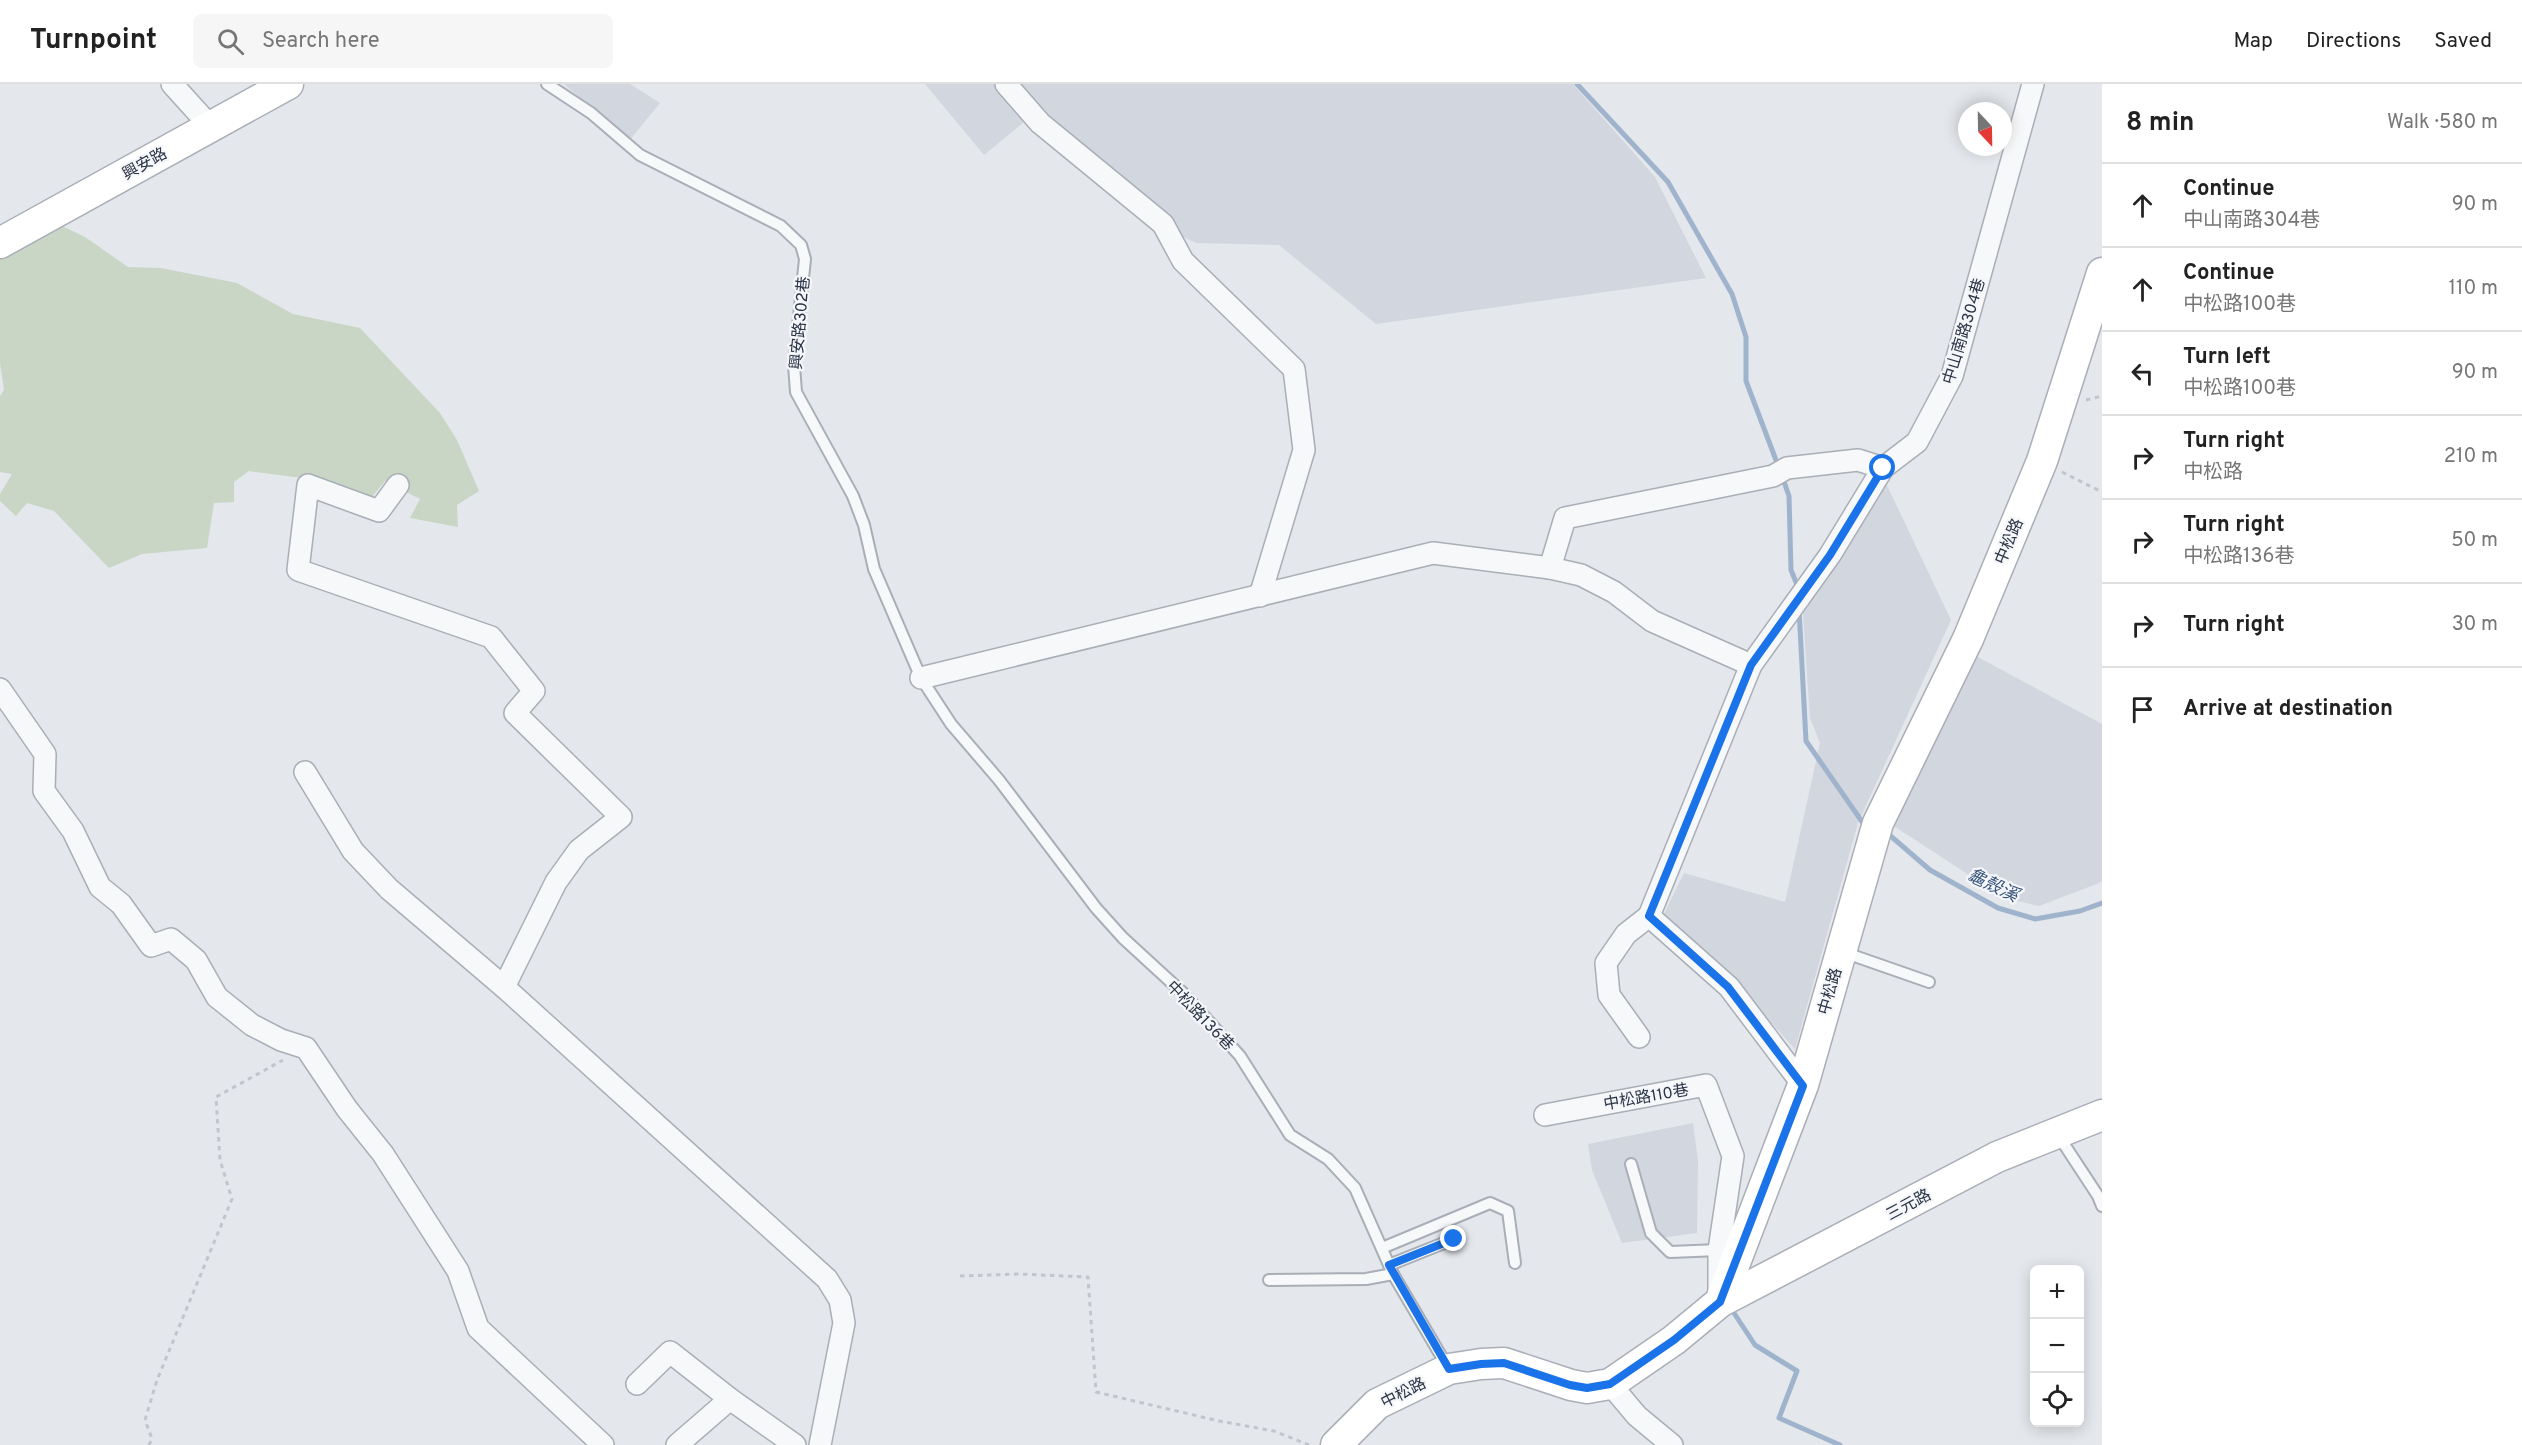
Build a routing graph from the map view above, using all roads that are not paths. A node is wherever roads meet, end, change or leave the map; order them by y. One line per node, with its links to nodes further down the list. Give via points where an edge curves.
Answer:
1 (172, 84): 6 (street)
2 (288, 84): 6 (street, 興安路)
3 (547, 84): 14 (lane, 興安路302巷, via 591,113 639,155 781,226 801,244 805,259 794,365 796,392 853,496 874,568)
4 (1006, 84): 12 (street, via 1040,123 1163,224 1183,261 1294,369 1304,450)
5 (2033, 84): 9 (street, 中山南路304巷, via 1952,376 1917,442)
6 (210, 126): 7 (street, 興安路)
7 (0, 243)
8 (2102, 273): 18 (street, 中松路, via 2042,461 1968,639 1878,823)
9 (1883, 468): 11 (street, via 1858,460 1787,468 1773,476 1565,518); 13 (street, 中山南路304巷, via 1830,555)
10 (398, 485): 20 (street, via 379,511 308,485 298,570 491,637 534,691 515,713 621,817 579,850 556,882)
11 (1550, 568): 12 (street, via 1434,553); 13 (street, via 1581,575 1614,592 1652,621)
12 (1260, 596): 14 (street)
13 (1751, 665): 17 (street, 中山南路304巷)
14 (921, 678): 29 (lane, 中松路136巷, via 951,724 999,780 1096,908 1184,994 1240,1056 1290,1135 1328,1159 1355,1188)
15 (0, 689): 39 (street, via 45,754 44,791 73,831 100,886 121,904 151,946 171,939 196,960 217,997 252,1025 306,1048 383,1154 458,1270 478,1328)
16 (305, 772): 20 (street, via 353,852 389,889)
17 (1649, 916): 21 (street, via 1626,934 1606,963 1609,995); 22 (street, via 1728,987)
18 (1840, 951): 19 (lane); 22 (street, 中松路)
19 (1929, 982)
20 (504, 987): 42 (street, via 827,1279 840,1300 844,1323)
21 (1639, 1037)
22 (1803, 1086): 34 (street, 中松路)
23 (1545, 1115): 30 (street, 中松路110巷, via 1706,1085 1733,1156)
24 (2102, 1115): 25 (street, 三元路)
25 (2056, 1132): 27 (lane); 34 (street, 三元路, via 1997,1157)
26 (1631, 1164): 30 (lane, via 1652,1233 1670,1252)
27 (2102, 1206)
28 (1454, 1239): 32 (lane)
29 (1382, 1248): 31 (lane, via 1490,1203 1508,1211); 32 (lane, 中松路136巷)
30 (1719, 1251): 34 (street, 中松路110巷)
31 (1515, 1263)
32 (1391, 1270): 33 (lane, via 1366,1279); 35 (lane, 中松路136巷)
33 (1269, 1280)
34 (1720, 1302): 37 (street, 中松路)
35 (1449, 1369): 37 (street, 中松路, via 1504,1363 1570,1385 1587,1388); 43 (street, 中松路, via 1377,1404)
36 (637, 1384): 38 (street, via 670,1352)
37 (1610, 1384): 44 (street, via 1637,1416)
38 (730, 1399): 40 (street); 41 (street)
39 (603, 1445)
40 (677, 1445)
41 (795, 1445)
42 (820, 1445)
43 (1336, 1445)
44 (1672, 1445)

